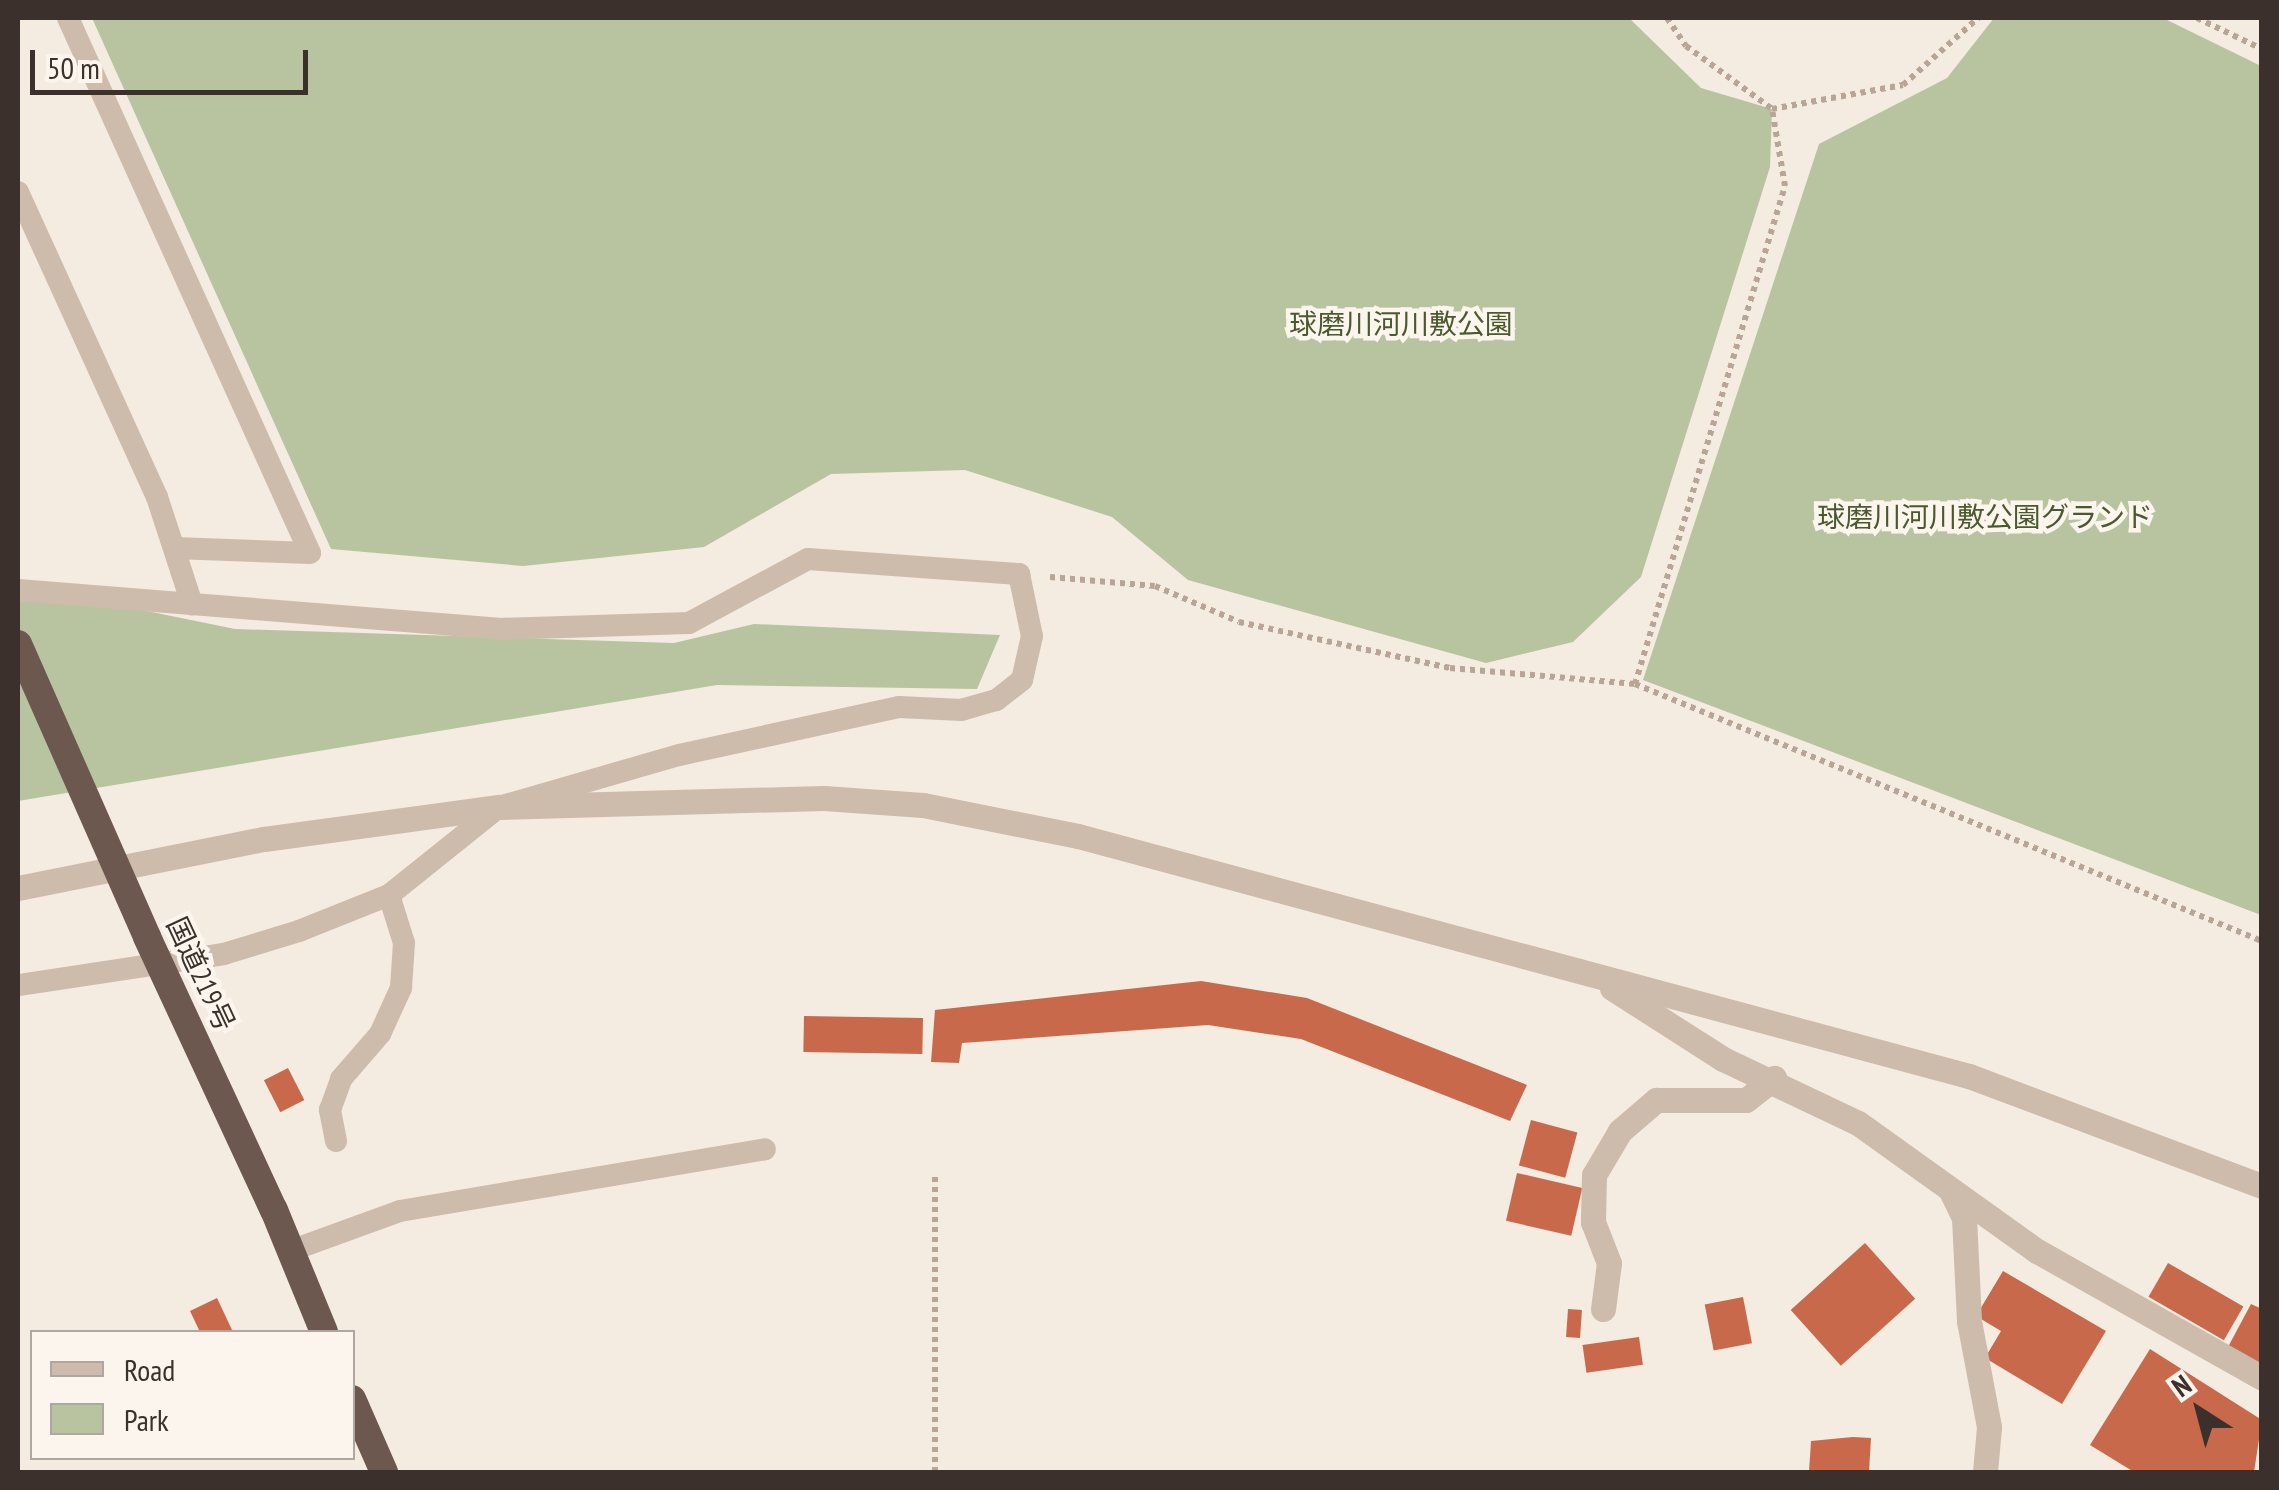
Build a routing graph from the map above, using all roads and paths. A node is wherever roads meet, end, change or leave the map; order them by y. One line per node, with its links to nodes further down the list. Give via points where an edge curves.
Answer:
1 (68, 18): 8 (lane, via 310,553)
2 (1667, 18): 6 (path, via 1686,46)
3 (1978, 18): 6 (path, via 1902,86)
4 (2197, 18): 5 (path)
5 (2262, 49)
6 (1772, 109): 13 (path, via 1785,186)
7 (18, 192): 8 (lane)
8 (174, 548): 11 (lane)
9 (1019, 574): 11 (lane, via 808,559 689,623 498,629); 13 (path, via 1155,586 1239,622 1450,668); 14 (lane, via 1032,636 1022,680 996,700 962,710 899,708 679,754)
10 (18, 590): 11 (lane)
11 (192, 604)
12 (18, 644): 15 (highway, 国道219号)
13 (1635, 684): 18 (path)
14 (499, 808): 15 (street, via 264,839); 17 (lane); 19 (street, via 824,798 923,805 1078,836)
15 (119, 874): 16 (street); 27 (highway, 国道219号, bridge)
16 (18, 888)
17 (389, 895): 20 (lane, via 224,954); 22 (lane, via 404,944 402,988 380,1034 342,1080 330,1110)
18 (2262, 941)
19 (1592, 976): 21 (street, via 1724,1059); 25 (street, via 1969,1076)
20 (18, 985)
21 (1774, 1078): 26 (street, via 1904,1152); 28 (street, via 1746,1100 1656,1100 1620,1131 1594,1174 1593,1222 1609,1263)
22 (336, 1141)
23 (765, 1149): 27 (lane, via 400,1212)
24 (935, 1173): 33 (path)
25 (2262, 1186)
26 (1952, 1192): 30 (street); 34 (street, via 1964,1218 1969,1322 1989,1427)
27 (290, 1251): 29 (highway, 国道219号)
28 (1603, 1309)
29 (323, 1330)
30 (2262, 1378)
31 (355, 1406): 32 (highway)
32 (384, 1472)
33 (935, 1472)
34 (1985, 1472)

